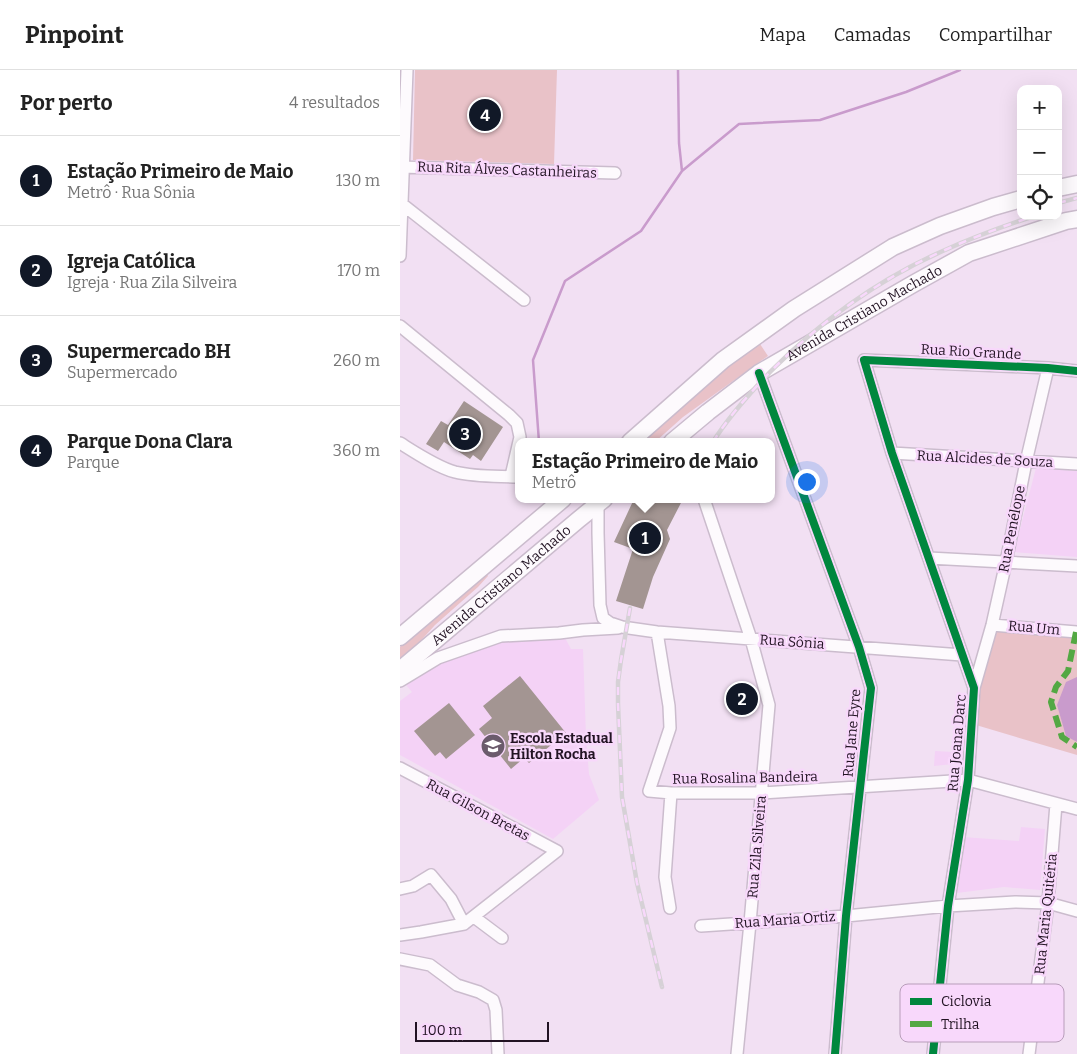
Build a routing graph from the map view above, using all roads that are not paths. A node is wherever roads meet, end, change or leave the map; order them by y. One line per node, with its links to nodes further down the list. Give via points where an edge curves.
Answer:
1 (406, 70): 2 (street)
2 (402, 167): 3 (street, Rua Rita Álves Castanheiras); 7 (street)
3 (615, 172)
4 (1077, 184): 5 (highway)
5 (1062, 187)
6 (1017, 200): 16 (highway, via 940,226 892,247 794,308 723,360)
7 (402, 204): 9 (street); 10 (street)
8 (1077, 219): 15 (highway, Avenida Cristiano Machado, via 969,254)
9 (400, 256)
10 (524, 300)
11 (400, 326): 17 (street, via 509,415 517,424)
12 (864, 360): 13 (street, Rua Rio Grande); 22 (street, Rua Joana Darc)
13 (1048, 368): 14 (street, Rua Rio Grande); 23 (street, Rua Penélope)
14 (1077, 372)
15 (759, 373): 20 (highway, Avenida Cristiano Machado); 43 (street, Rua Jane Eyre)
16 (647, 427): 18 (highway); 19 (highway)
17 (520, 438)
18 (625, 438)
19 (635, 438)
20 (677, 438)
21 (400, 443): 25 (street, via 454,471 476,476)
22 (892, 453): 23 (street, Rua Alcides de Souza); 31 (street, Rua Joana Darc)
23 (1026, 462): 24 (street, Rua Alcides de Souza); 32 (street, Rua Penélope)
24 (1077, 464)
25 (515, 477)
26 (560, 503): 41 (highway, Avenida Cristiano Machado)
27 (566, 503): 34 (highway, via 560,523 490,582)
28 (597, 503): 34 (highway, Avenida Cristiano Machado)
29 (599, 503): 35 (street)
30 (705, 503): 42 (street, Rua Zila Silveira)
31 (929, 558): 32 (street); 44 (street, Rua Joana Darc)
32 (1006, 562): 33 (street); 36 (street, Rua Penélope)
33 (1077, 566)
34 (487, 596): 45 (highway, Avenida Cristiano Machado)
35 (600, 605): 37 (street, Rua Sônia, via 604,618 610,624); 38 (street, via 591,626)
36 (992, 625): 40 (street, Rua Um); 47 (street, Rua Penélope)
37 (622, 627): 38 (street, Rua Sônia); 39 (street, Rua Sônia)
38 (583, 630): 46 (street, Rua Sônia, via 501,636 438,658)
39 (656, 632): 42 (street, Rua Sônia); 51 (street, Rua Rosalina Bandeira, via 670,728 649,791)
40 (1077, 632)
41 (400, 637)
42 (751, 639): 43 (street, Rua Sônia); 52 (street, Rua Zila Silveira, via 769,705)
43 (859, 647): 44 (street, Rua Sônia); 50 (street, Rua Jane Eyre, via 871,688)
44 (962, 655): 47 (street, Rua Joana Darc)
45 (400, 670)
46 (400, 681)
47 (974, 688): 49 (street, Rua Joana Darc)
48 (400, 768): 60 (street, Rua Gilson Bretas, via 556,851)
49 (968, 780): 50 (street, Rua Rosalina Bandeira); 53 (street, Rua Rosalina Bandeira); 57 (street, Rua Joana Darc)
50 (859, 787): 52 (street, Rua Rosalina Bandeira); 61 (street, Rua Jane Eyre)
51 (671, 793): 52 (street, Rua Rosalina Bandeira); 58 (street, via 665,877)
52 (761, 794): 62 (street, Rua Zila Silveira)
53 (1056, 804): 54 (street, Rua Rosalina Bandeira); 56 (street, Rua Maria Quitéria)
54 (1077, 809)
55 (400, 889): 63 (street, via 413,886 431,875 451,899)
56 (1048, 903): 57 (street, Rua Maria Ortiz); 59 (street, Rua Maria Ortiz); 69 (street, Rua Maria Quitéria)
57 (948, 906): 61 (street, Rua Maria Ortiz); 68 (street, Rua Joana Darc)
58 (670, 908)
59 (1077, 911)
60 (474, 916): 63 (street); 66 (street)
61 (846, 916): 62 (street, Rua Maria Ortiz); 72 (street, Rua Jane Eyre)
62 (750, 923): 64 (street, Rua Maria Ortiz); 71 (street, Rua Zila Silveira)
63 (464, 924): 65 (street)
64 (701, 926)
65 (400, 935)
66 (502, 938)
67 (400, 959): 70 (street, via 430,965 457,985 493,1000)
68 (940, 984)
69 (1038, 984)
70 (498, 1054)
71 (737, 1054)
72 (835, 1054)

